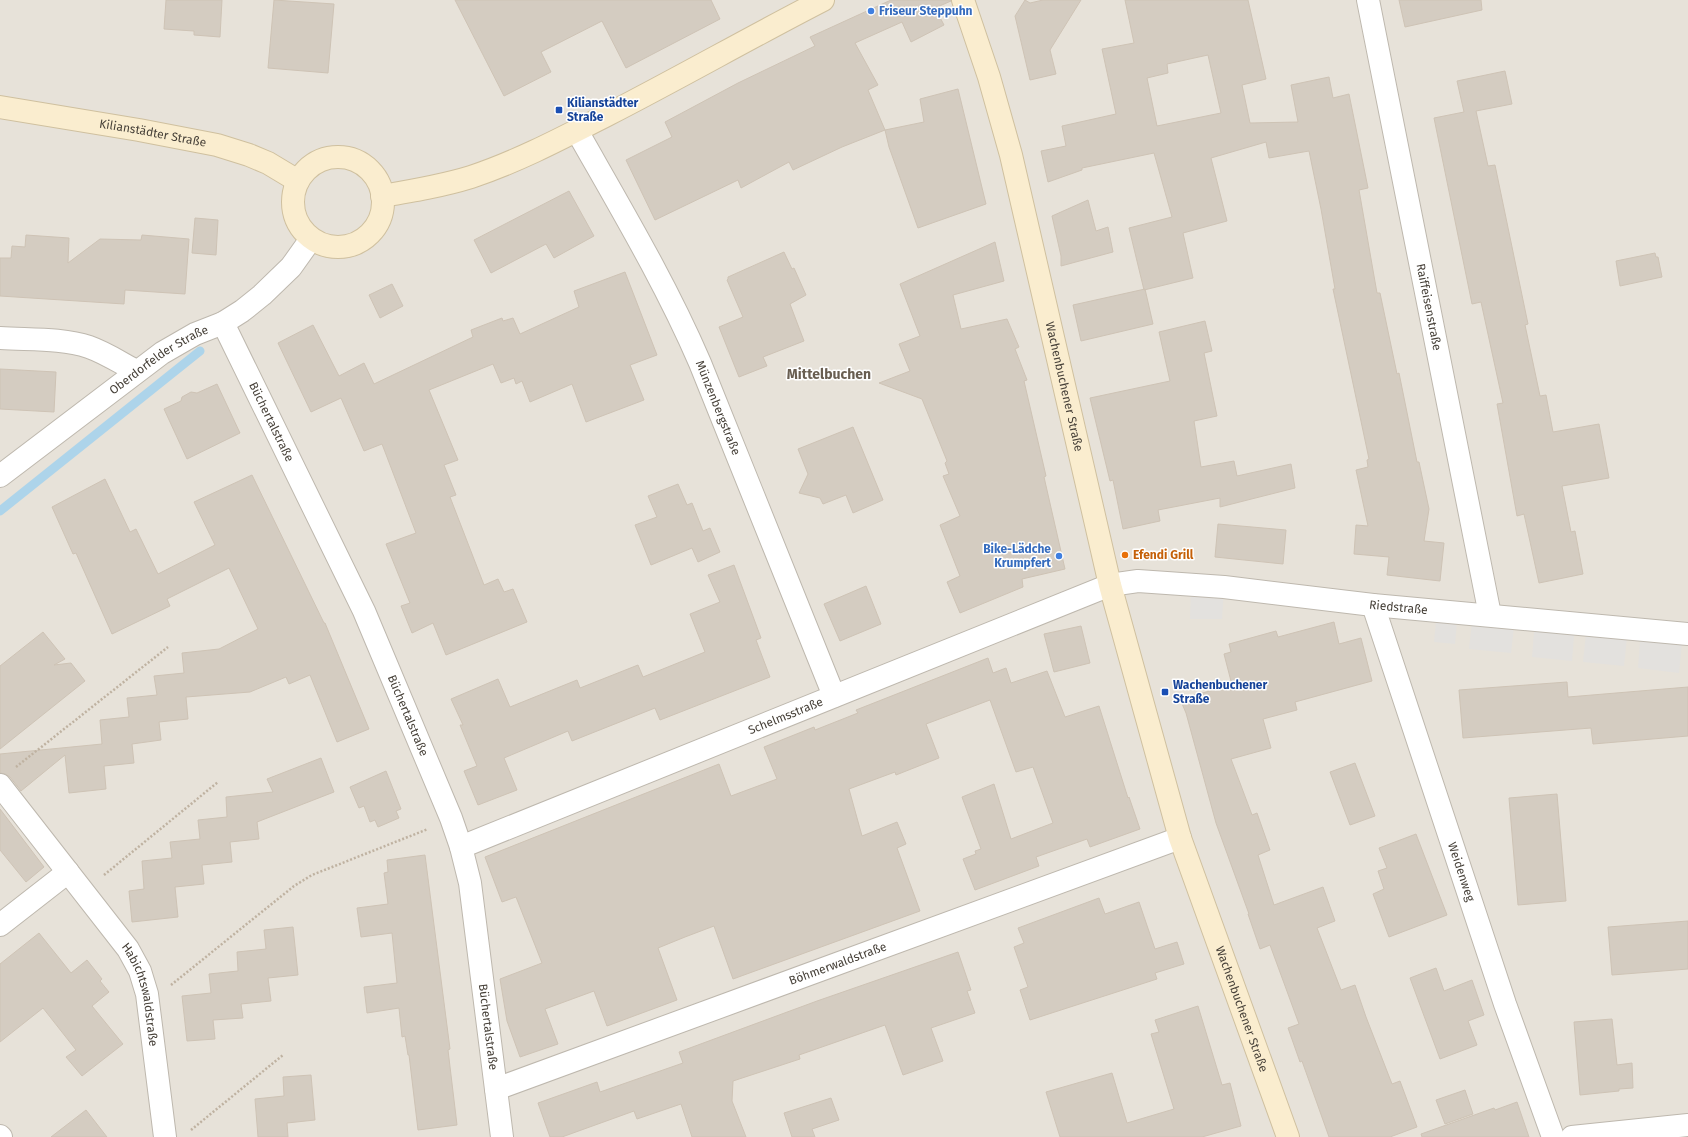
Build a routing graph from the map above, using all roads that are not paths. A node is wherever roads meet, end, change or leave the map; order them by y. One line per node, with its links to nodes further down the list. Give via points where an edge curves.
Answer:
1 (823, 0): 5 (main road, via 678,78)
2 (963, 0): 13 (main road, Wachenbuchener Straße, via 989,77 1011,155)
3 (1368, 0): 15 (street, Raiffeisenstraße)
4 (0, 107): 6 (main road, Kilianstädter Straße, via 217,145 268,163)
5 (581, 139): 7 (main road, via 524,156 471,177 417,191); 17 (street, Münzenbergstraße, via 683,323)
6 (298, 181): 7 (main road, via 305,171 317,162 332,157 347,158 361,163 373,173); 8 (main road, via 293,198 294,214 300,228)
7 (382, 196): 8 (main road, via 381,214 375,227 365,238 352,245 338,247 324,245)
8 (311, 238): 9 (street, Oberdorfelder Straße, via 286,271 242,311)
9 (223, 323): 11 (street, Oberdorfelder Straße, via 175,345); 20 (street, Büchertalstraße, via 364,611 451,818)
10 (0, 338): 11 (street, via 71,342 100,352)
11 (136, 372): 12 (street, Oberdorfelder Straße)
12 (0, 476)
13 (1110, 585): 14 (street, Riedstraße, via 1138,581 1224,587); 17 (street, Schelmsstraße); 19 (main road, Wachenbuchener Straße)
14 (1373, 605): 15 (street, Riedstraße); 28 (street, Weidenweg, via 1505,1004)
15 (1490, 615): 16 (street, Riedstraße)
16 (1688, 634)
17 (834, 696): 20 (street, Schelmsstraße)
18 (6, 777): 21 (street, Habichtswaldstraße)
19 (1180, 838): 23 (street, Böhmerwaldstraße); 27 (main road, Wachenbuchener Straße)
20 (461, 848): 23 (street, Büchertalstraße, via 470,883)
21 (68, 872): 22 (street); 25 (street, Habichtswaldstraße, via 128,949 140,971 149,1002)
22 (0, 925)
23 (496, 1089): 26 (street, Büchertalstraße)
24 (1688, 1125): 29 (street)
25 (165, 1137)
26 (502, 1137)
27 (1288, 1137)
28 (1554, 1137)
29 (1572, 1137)

